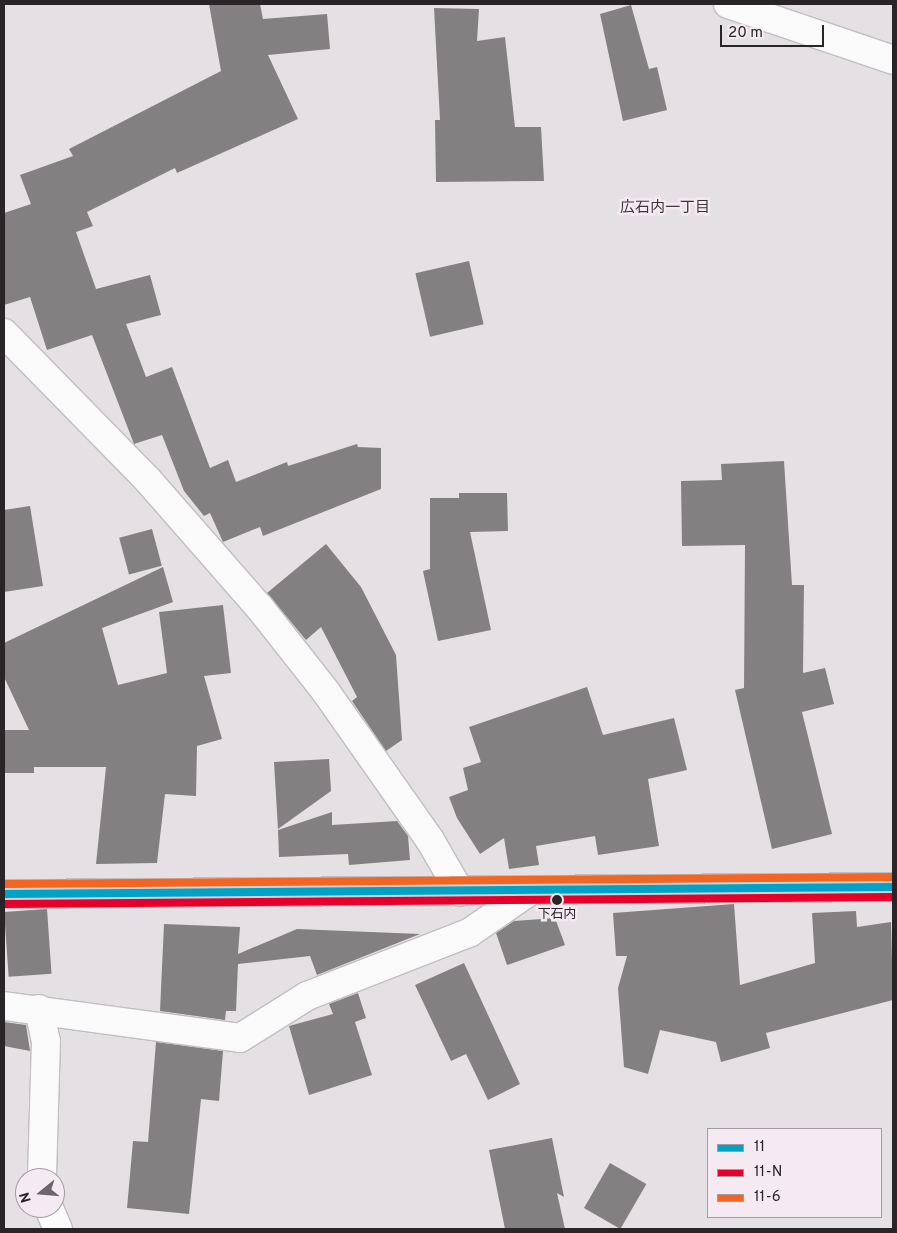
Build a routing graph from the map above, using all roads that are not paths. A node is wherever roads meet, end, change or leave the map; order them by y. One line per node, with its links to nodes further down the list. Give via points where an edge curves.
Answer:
1 (728, 4): 2 (street)
2 (893, 60)
3 (4, 333): 6 (street, via 147,479 260,608 326,692 430,840)
4 (893, 887): 5 (highway)
5 (530, 891): 6 (highway); 9 (street, via 469,933 307,996 240,1038)
6 (460, 892): 7 (highway)
7 (4, 894)
8 (4, 1006): 9 (street)
9 (39, 1009): 10 (street, via 46,1041)
10 (42, 1168)

